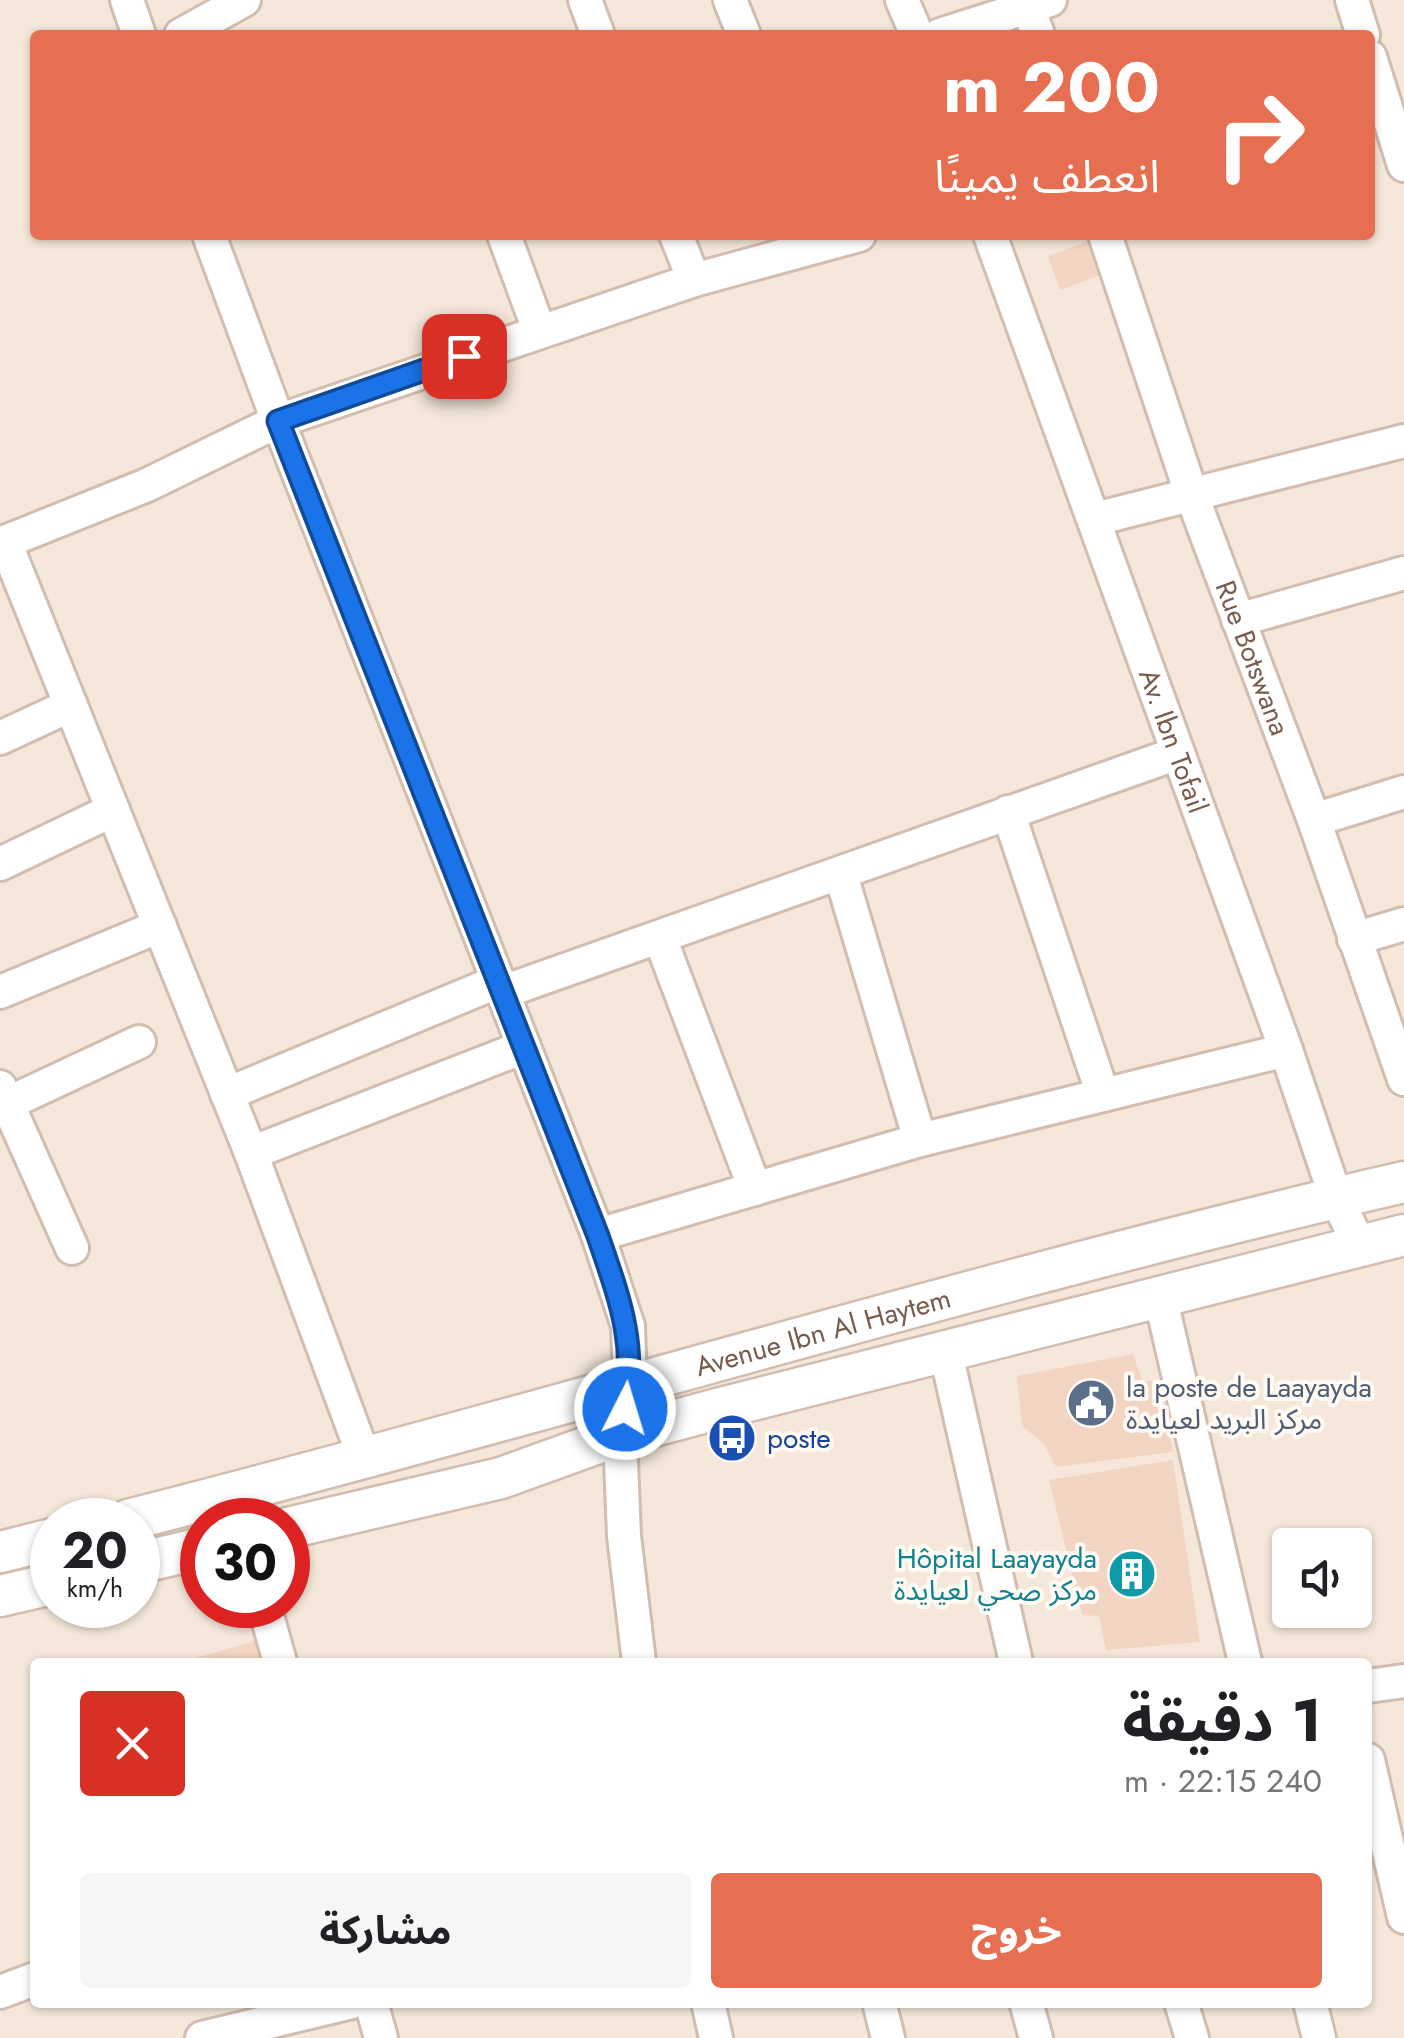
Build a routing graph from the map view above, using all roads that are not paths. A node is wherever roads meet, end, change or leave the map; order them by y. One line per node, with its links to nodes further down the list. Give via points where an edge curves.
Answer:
1 (127, 0): 7 (street)
2 (244, 0): 8 (street)
3 (730, 0): 9 (street)
4 (902, 0): 10 (street)
5 (1352, 0): 12 (street)
6 (1039, 14): 11 (street)
7 (137, 30)
8 (190, 30)
9 (742, 30)
10 (914, 30)
11 (964, 30)
12 (1361, 30)
13 (1375, 74): 14 (street)
14 (1404, 165)
15 (211, 240): 23 (street)
16 (506, 240): 22 (street)
17 (678, 240): 21 (street)
18 (842, 240): 21 (street)
19 (992, 240): 26 (street, Av. Ibn Tofail)
20 (1107, 240): 25 (street, Rue Botswana)
21 (694, 280): 22 (street)
22 (539, 330): 23 (street)
23 (278, 421): 27 (street, via 147,485); 43 (street)
24 (1404, 440): 25 (street)
25 (1192, 496): 26 (street); 29 (street, Rue Botswana)
26 (1094, 519): 32 (street, Av. Ibn Tofail)
27 (2, 543): 30 (street)
28 (1404, 572): 29 (street)
29 (1238, 620): 36 (street, Rue Botswana)
30 (71, 705): 31 (street); 34 (street)
31 (0, 738)
32 (1178, 753): 35 (street); 47 (street, Av. Ibn Tofail)
33 (1404, 792): 36 (street)
34 (113, 810): 37 (street); 40 (street)
35 (1008, 812): 38 (street); 50 (street)
36 (1314, 820): 42 (street, Rue Botswana)
37 (0, 864)
38 (841, 875): 41 (street); 52 (street)
39 (1404, 924): 42 (street)
40 (160, 926): 44 (street); 49 (street)
41 (660, 938): 43 (street); 55 (street)
42 (1354, 939): 48 (street, Rue Botswana)
43 (502, 987): 46 (street); 49 (street)
44 (0, 992)
45 (139, 1042): 51 (street)
46 (524, 1046): 53 (street); 58 (street)
47 (1286, 1050): 50 (street); 56 (street, Av. Ibn Tofail)
48 (1404, 1079)
49 (227, 1094): 53 (street)
50 (1103, 1095): 52 (street)
51 (2, 1099): 60 (street)
52 (920, 1140): 55 (street)
53 (251, 1153): 65 (street)
54 (1404, 1182): 56 (street, Avenue Ibn Al Haytem)
55 (755, 1189): 58 (street)
56 (1336, 1198): 59 (street, Av. Ibn Tofail); 63 (street, Avenue Ibn Al Haytem)
57 (1404, 1235): 59 (street, Avenue Ibn Al Haytem)
58 (598, 1236): 63 (street, via 628,1326)
59 (1360, 1246): 61 (street, Avenue Ibn Al Haytem)
60 (72, 1248)
61 (1160, 1296): 62 (street, Avenue Ibn Al Haytem); 76 (street)
62 (945, 1349): 64 (street, Avenue Ibn Al Haytem); 75 (street)
63 (630, 1382): 64 (street); 65 (street, Avenue Ibn Al Haytem)
64 (620, 1435): 67 (street, Avenue Ibn Al Haytem, via 501,1478); 74 (street)
65 (365, 1460): 66 (street, Avenue Ibn Al Haytem)
66 (160, 1512)
67 (310, 1523)
68 (30, 1544): 69 (street)
69 (0, 1552)
70 (30, 1589): 71 (street)
71 (0, 1596)
72 (270, 1628): 73 (street)
73 (279, 1658)
74 (639, 1658)
75 (1015, 1658)
76 (1243, 1658)
77 (1404, 1681): 78 (street)
78 (1372, 1685)
79 (1372, 1777): 80 (street)
80 (1404, 1917)
81 (30, 1981): 82 (street)
82 (0, 1992)
83 (327, 2008): 90 (street)
84 (373, 2008): 91 (street)
85 (709, 2008): 92 (street)
86 (880, 2008): 93 (street)
87 (1028, 2008): 94 (street)
88 (1183, 2008): 95 (street)
89 (1311, 2008): 96 (street)
90 (202, 2038)
91 (380, 2038)
92 (716, 2038)
93 (888, 2038)
94 (1036, 2038)
95 (1192, 2038)
96 (1318, 2038)

